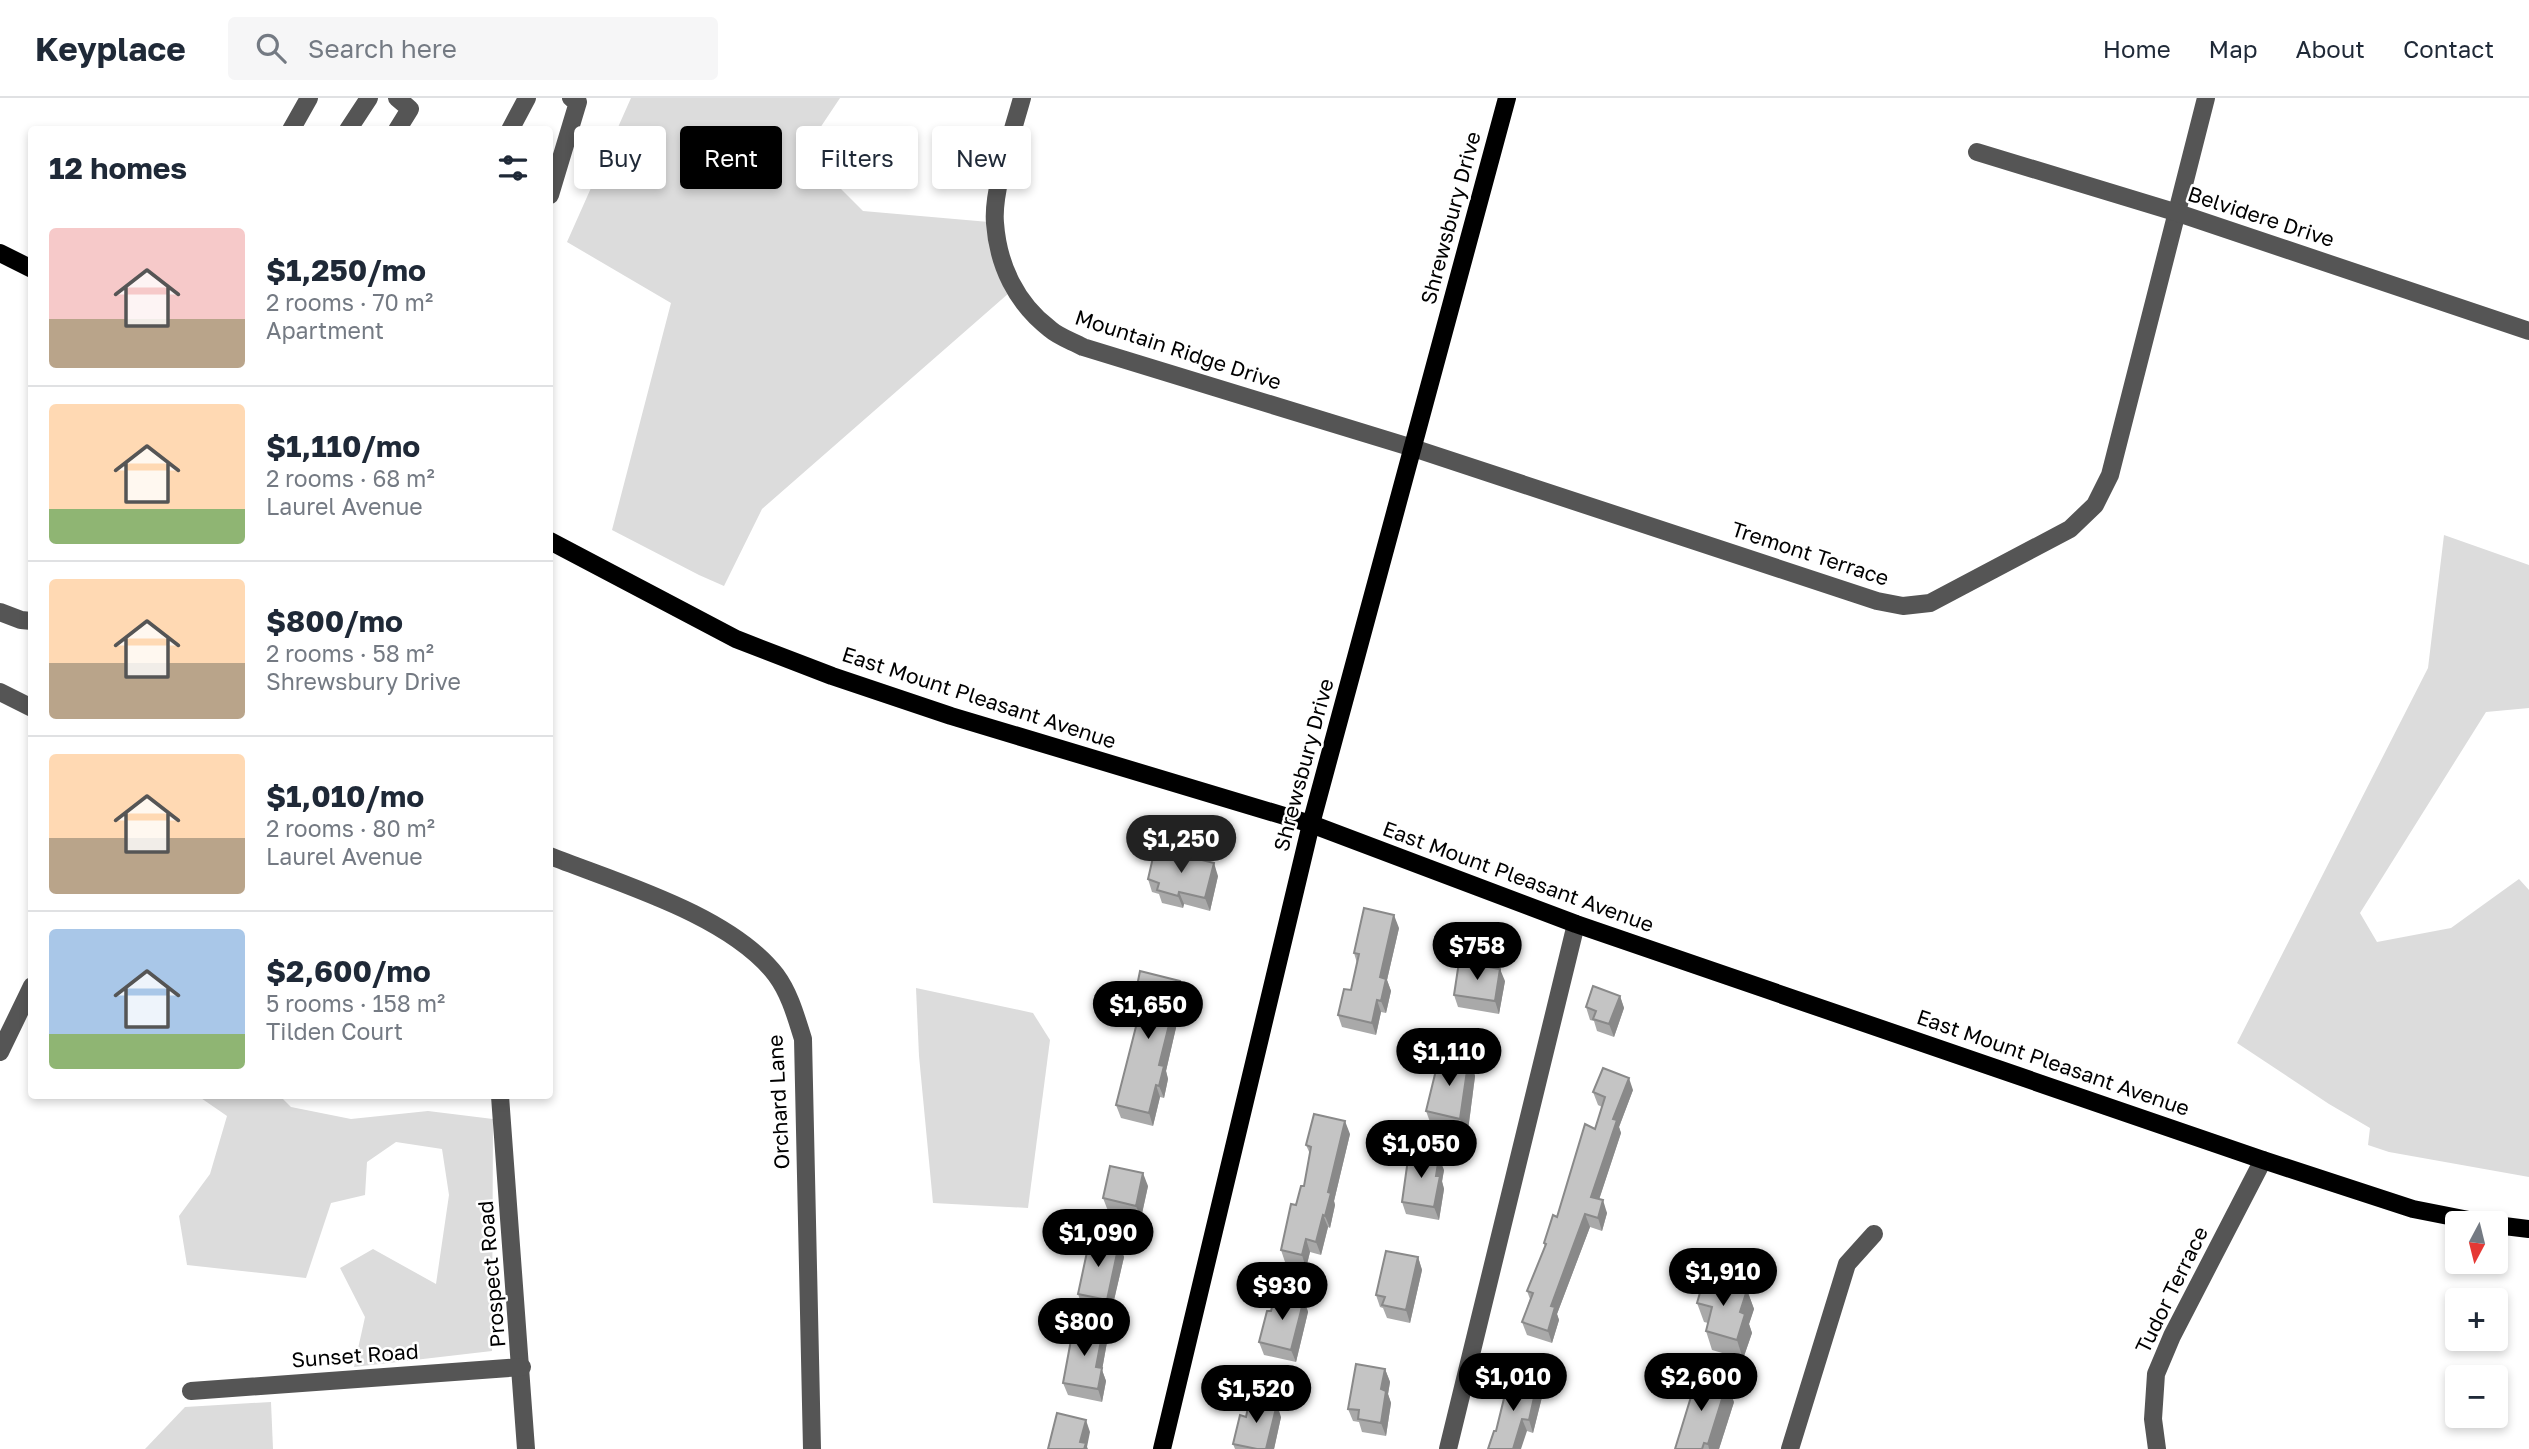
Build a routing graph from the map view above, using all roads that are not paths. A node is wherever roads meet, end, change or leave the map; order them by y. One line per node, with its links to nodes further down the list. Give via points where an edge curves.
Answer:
1 (309, 98): 9 (street)
2 (369, 98): 10 (street)
3 (397, 98): 11 (street, via 410,108)
4 (527, 98): 12 (street)
5 (571, 98): 14 (street, via 578,102)
6 (1022, 98): 19 (street, Mountain Ridge Drive, via 1001,176 995,221 1002,263 1030,312 1052,331 1083,347)
7 (1507, 98): 19 (main road, Shrewsbury Drive)
8 (2206, 98): 15 (street, Tremont Terrace)
9 (293, 126)
10 (351, 126)
11 (399, 126)
12 (512, 126)
13 (1978, 152): 15 (street, Belvidere Drive)
14 (553, 185)
15 (2178, 213): 18 (street, Belvidere Drive); 19 (street, Tremont Terrace, via 2110,475 2095,505 2070,529 1930,603 1903,606 1877,601)
16 (0, 253): 17 (main road)
17 (28, 267)
18 (2529, 331)
19 (1413, 448): 25 (main road, Shrewsbury Drive)
20 (553, 543): 25 (main road, East Mount Pleasant Avenue, via 736,639 832,676)
21 (0, 612): 22 (street)
22 (28, 621)
23 (0, 692): 24 (street)
24 (28, 706)
25 (1311, 824): 27 (main road, East Mount Pleasant Avenue); 40 (main road, Shrewsbury Drive)
26 (553, 857): 39 (street, Orchard Lane, via 681,908 734,937 761,958 792,1004 803,1039)
27 (1576, 924): 31 (main road, East Mount Pleasant Avenue); 41 (street)
28 (28, 994): 29 (street)
29 (0, 1052)
30 (500, 1099): 36 (street, Prospect Road)
31 (2263, 1160): 32 (main road, East Mount Pleasant Avenue); 43 (street, Tudor Terrace, via 2156,1374 2153,1419)
32 (2445, 1215)
33 (2508, 1227): 34 (main road)
34 (2529, 1229)
35 (1874, 1234): 42 (street, via 1847,1264)
36 (522, 1367): 37 (street, Sunset Road); 38 (street, Prospect Road)
37 (191, 1391)
38 (526, 1449)
39 (812, 1449)
40 (1162, 1449)
41 (1448, 1449)
42 (1790, 1449)
43 (2157, 1449)

